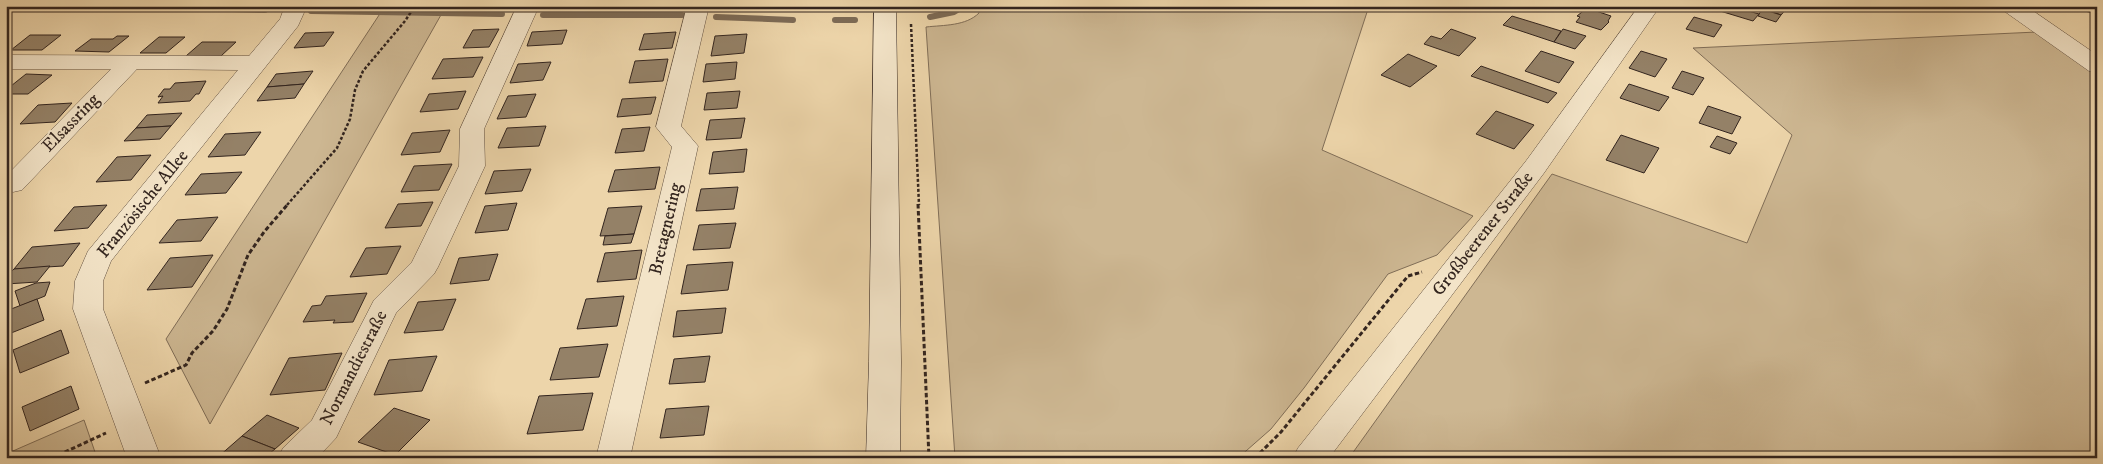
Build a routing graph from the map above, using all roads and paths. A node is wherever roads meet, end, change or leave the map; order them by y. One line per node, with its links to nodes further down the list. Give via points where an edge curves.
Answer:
1 (296, 6): 10 (street, Französische Allee, via 290,22)
2 (414, 6): 14 (path, via 363,71 355,90 350,119 337,148 248,255 227,309 213,331 192,353 186,365)
3 (528, 6): 18 (street, Normandiestraße, via 472,129 472,166 424,267 384,307 324,429)
4 (698, 6): 19 (street, Bretagnering, via 668,127 685,146)
5 (1650, 6): 13 (street, Großbeerener Straße, via 1534,167)
6 (2012, 6): 11 (street)
7 (898, 11): 20 (street); 21 (path)
8 (6, 62): 9 (street)
9 (130, 63): 10 (street); 12 (street, Elsassring)
10 (257, 63): 14 (street, Französische Allee, via 98,258 89,281 88,309)
11 (2097, 66)
12 (13, 184)
13 (1459, 264): 22 (path, via 1408,276 1281,432); 23 (street, Großbeerener Straße)
14 (120, 394): 15 (street, Französische Allee)
15 (131, 422): 16 (path); 17 (street, Französische Allee)
16 (52, 458)
17 (144, 458)
18 (295, 458)
19 (613, 458)
20 (883, 458)
21 (928, 458)
22 (1255, 458)
23 (1310, 458)

